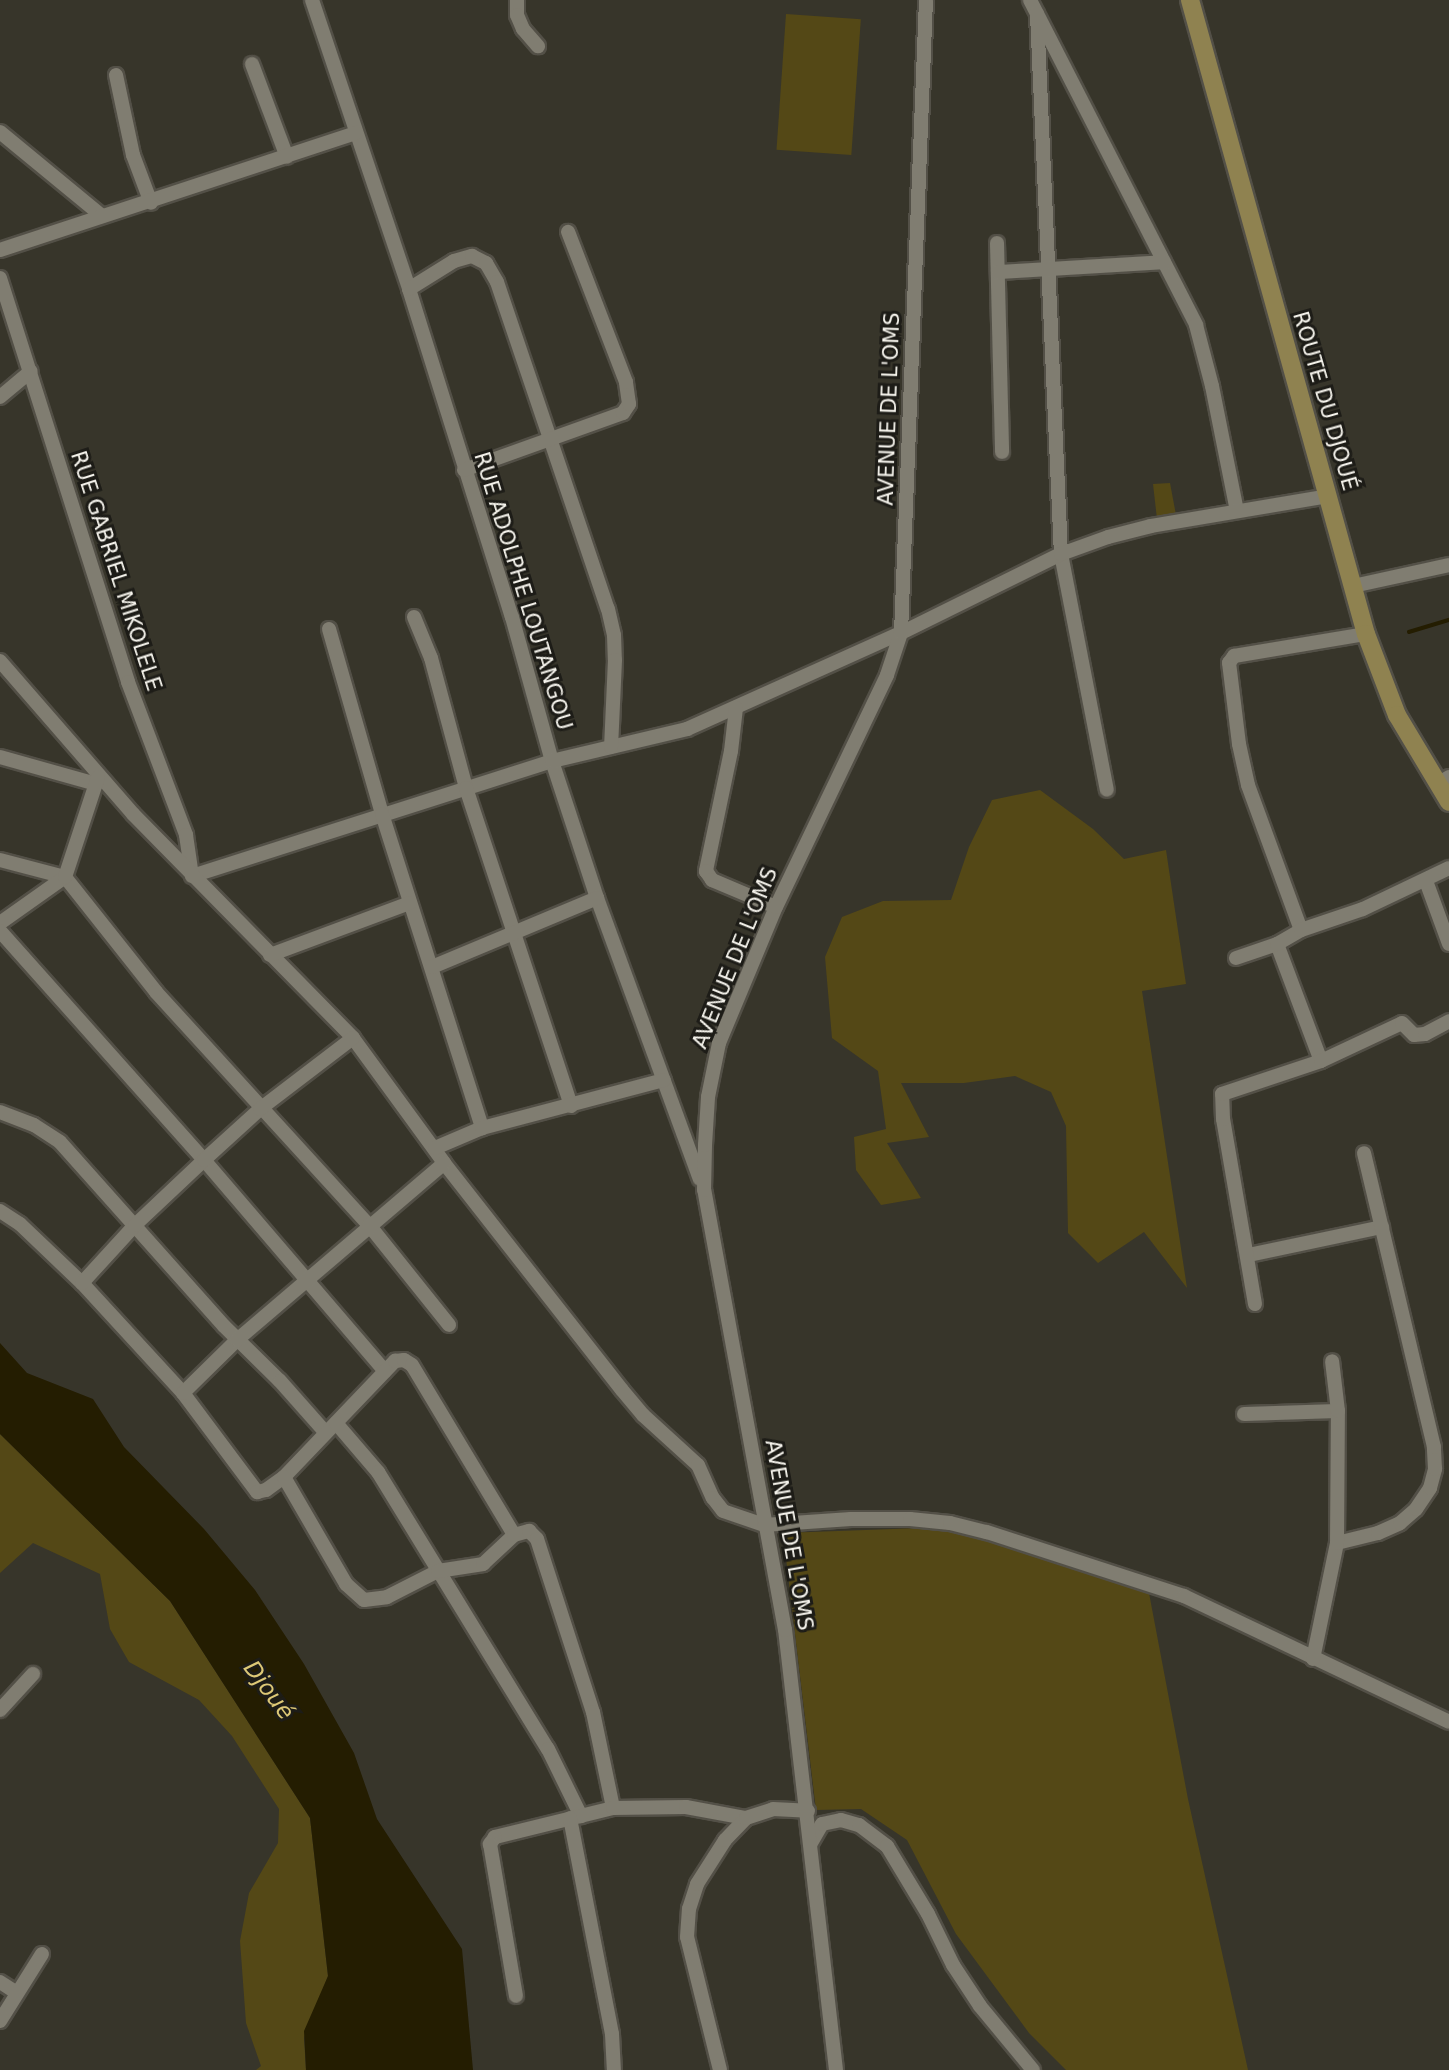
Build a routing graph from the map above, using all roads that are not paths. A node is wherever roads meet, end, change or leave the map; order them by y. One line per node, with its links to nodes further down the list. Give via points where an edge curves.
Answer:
1 (312, 0): 10 (street, RUE ADOLPHE LOUTANGOU)
2 (517, 0): 6 (street, via 523,29)
3 (926, 0): 34 (street, AVENUE DE L'OMS)
4 (1190, 0): 27 (main road, ROUTE DU DJOUÉ)
5 (1032, 4): 17 (street); 18 (street, via 1043,94)
6 (538, 46)
7 (252, 64): 11 (street)
8 (116, 75): 12 (street, via 133,155)
9 (0, 132): 13 (street)
10 (356, 133): 11 (street); 21 (street, RUE ADOLPHE LOUTANGOU)
11 (287, 158): 12 (street)
12 (150, 203): 13 (street)
13 (102, 216): 16 (street)
14 (568, 233): 24 (street, via 626,382 629,404 623,413)
15 (997, 243): 19 (street)
16 (0, 250)
17 (1164, 262): 18 (street); 28 (street, via 1200,335)
18 (1047, 270): 19 (street); 29 (street)
19 (998, 272): 25 (street)
20 (0, 278): 22 (street, RUE GABRIEL MIKOLELE)
21 (409, 289): 24 (street, via 454,261 472,256 486,263 498,282); 26 (street, RUE ADOLPHE LOUTANGOU)
22 (30, 371): 23 (street); 49 (street, RUE GABRIEL MIKOLELE, via 128,682 186,835)
23 (0, 397)
24 (552, 440): 26 (street); 38 (street, via 614,635)
25 (1002, 452)
26 (464, 470): 40 (street, RUE ADOLPHE LOUTANGOU)
27 (1328, 496): 28 (street); 31 (main road, ROUTE DU DJOUÉ)
28 (1237, 511): 29 (street, via 1151,526)
29 (1062, 554): 34 (street); 44 (street)
30 (1449, 565): 31 (street)
31 (1353, 586): 35 (main road, ROUTE DU DJOUÉ)
32 (414, 617): 43 (street, via 439,683)
33 (329, 629): 46 (street)
34 (901, 633): 37 (street); 54 (street, AVENUE DE L'OMS, via 860,737)
35 (1366, 634): 42 (main road, ROUTE DU DJOUÉ, via 1397,715); 56 (street, via 1234,656 1229,663 1238,744 1248,785)
36 (0, 661): 41 (street)
37 (736, 708): 38 (street, via 687,729); 54 (street, via 706,871 712,880)
38 (611, 747): 40 (street)
39 (0, 757): 41 (street)
40 (552, 761): 43 (street); 52 (street, RUE ADOLPHE LOUTANGOU)
41 (97, 780): 49 (street); 50 (street)
42 (1443, 781): 45 (main road, ROUTE DU DJOUÉ)
43 (466, 788): 46 (street); 58 (street)
44 (1107, 790)
45 (1449, 802)
46 (383, 814): 49 (street); 53 (street)
47 (0, 860): 50 (street)
48 (1449, 868): 51 (street)
49 (192, 876): 61 (street)
50 (65, 877): 55 (street); 69 (street, via 156,992)
51 (1426, 881): 56 (street); 60 (street)
52 (597, 898): 58 (street); 67 (street, RUE ADOLPHE LOUTANGOU)
53 (410, 903): 61 (street); 63 (street)
54 (776, 907): 76 (street, AVENUE DE L'OMS, via 719,1043 708,1097)
55 (0, 923)
56 (1300, 930): 59 (street)
57 (0, 932): 74 (street)
58 (515, 933): 63 (street); 68 (street)
59 (1277, 943): 62 (street); 66 (street)
60 (1449, 944)
61 (270, 955): 65 (street)
62 (1236, 958)
63 (432, 967): 71 (street)
64 (1447, 1028): 66 (street, via 1414,1035 1402,1023)
65 (353, 1038): 69 (street); 72 (street)
66 (1321, 1060): 81 (street, via 1222,1094)
67 (664, 1080): 68 (street); 76 (street, RUE ADOLPHE LOUTANGOU)
68 (571, 1106): 71 (street)
69 (260, 1109): 74 (street); 79 (street)
70 (0, 1112): 78 (street, via 34,1125 60,1142)
71 (482, 1128): 72 (street)
72 (435, 1148): 75 (street)
73 (1364, 1153): 80 (street)
74 (204, 1160): 78 (street); 82 (street)
75 (444, 1163): 79 (street); 96 (street, via 621,1390 698,1465 723,1511)
76 (704, 1190): 96 (street, AVENUE DE L'OMS)
77 (0, 1211): 83 (street, via 20,1223)
78 (135, 1225): 83 (street); 86 (street)
79 (369, 1225): 82 (street); 85 (street)
80 (1382, 1227): 81 (street); 94 (street)
81 (1248, 1255): 84 (street)
82 (306, 1280): 86 (street); 88 (street)
83 (82, 1283): 89 (street)
84 (1255, 1304)
85 (449, 1325)
86 (237, 1340): 89 (street); 92 (street)
87 (1332, 1361): 90 (street)
88 (385, 1371): 92 (street); 97 (street, via 399,1360 412,1365)
89 (183, 1393): 95 (street, via 257,1492)
90 (1338, 1411): 91 (street); 98 (street)
91 (1244, 1414)
92 (331, 1428): 95 (street); 99 (street, via 378,1472)
93 (1449, 1442): 94 (street)
94 (1434, 1447): 98 (street, via 1430,1488 1416,1509 1389,1528)
95 (284, 1477): 99 (street, via 346,1584 365,1600 387,1597)
96 (764, 1525): 100 (street, via 851,1518 950,1522 1184,1596); 105 (street, AVENUE DE L'OMS, via 785,1630)
97 (514, 1535): 99 (street, via 483,1564); 104 (street, via 529,1531 537,1539 593,1712)
98 (1337, 1543): 100 (street)
99 (438, 1571): 106 (street, via 548,1749)
100 (1313, 1659): 103 (street)
101 (33, 1674): 102 (street)
102 (0, 1710)
103 (1448, 1720)
104 (613, 1808): 106 (street); 107 (street, via 676,1806)
105 (808, 1811): 107 (street, via 773,1809); 108 (street, AVENUE DE L'OMS)
106 (576, 1817): 112 (street, via 495,1838 490,1844); 114 (street)
107 (746, 1818): 115 (street, via 713,1857 689,1909 691,1962)
108 (811, 1843): 116 (street, AVENUE DE L'OMS); 117 (street, via 822,1824 841,1820 859,1825 887,1846 980,2006)
109 (42, 1954): 111 (street)
110 (0, 1982): 111 (street)
111 (17, 1993): 113 (street)
112 (516, 1996)
113 (0, 2021)
114 (614, 2070)
115 (720, 2070)
116 (836, 2070)
117 (1033, 2070)

